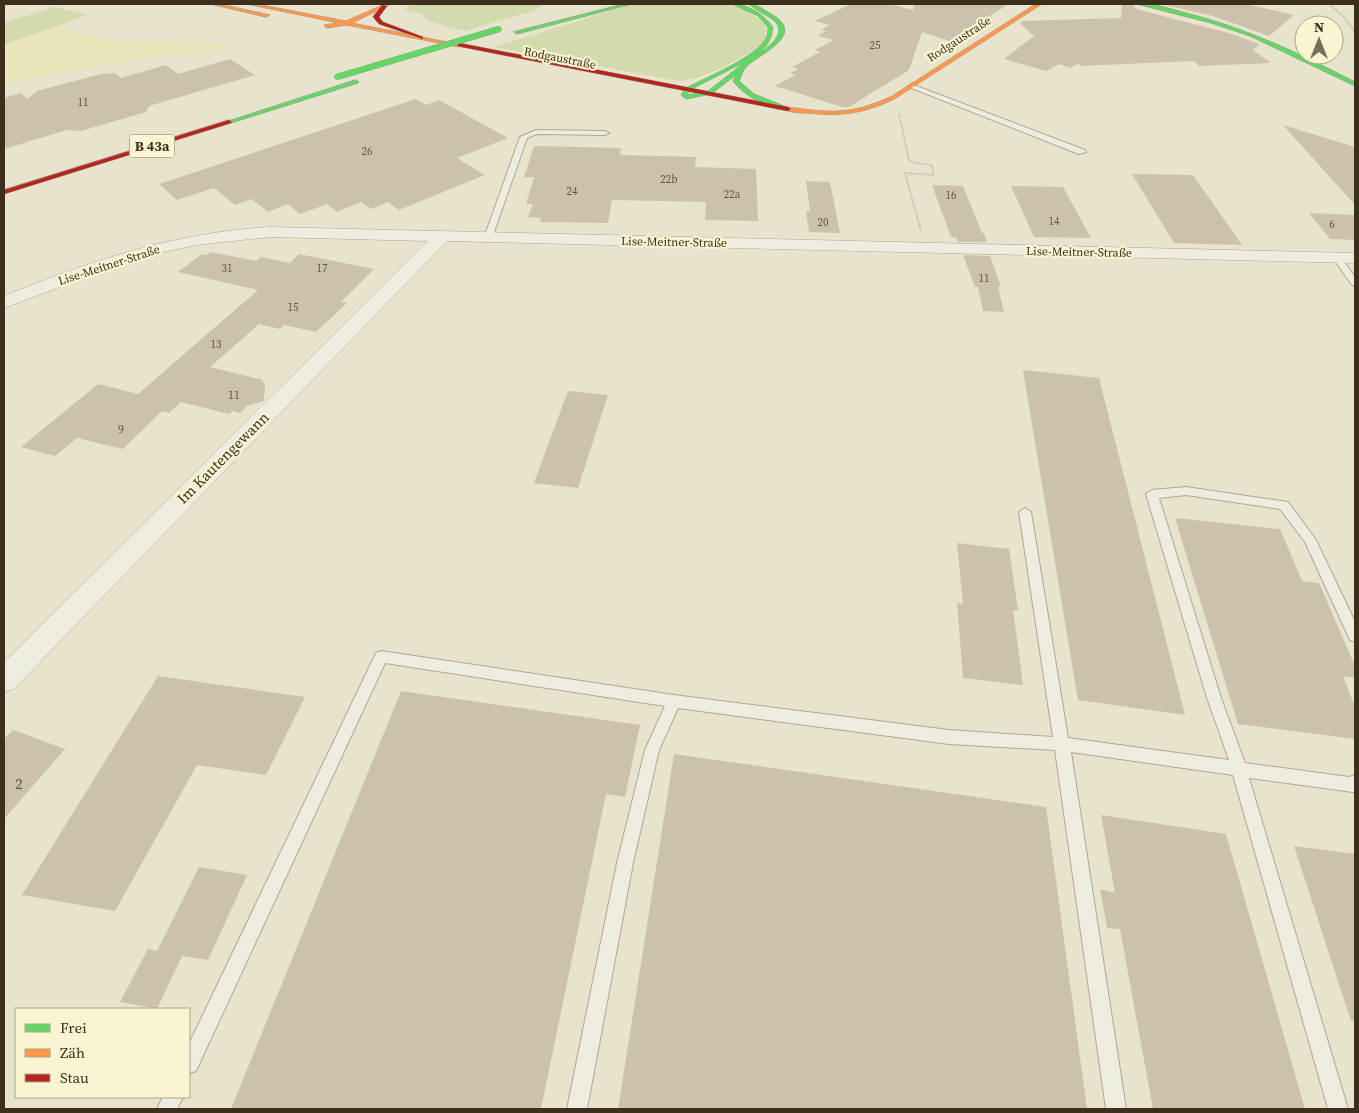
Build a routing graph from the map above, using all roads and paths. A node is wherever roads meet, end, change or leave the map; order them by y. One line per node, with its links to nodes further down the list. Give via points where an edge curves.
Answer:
1 (213, 4): 14 (main road, Rodgaustraße)
2 (250, 4): 12 (main road, Rodgaustraße)
3 (383, 4): 14 (main road); 15 (main road); 19 (main road, via 376,16 381,24)
4 (585, 4): 16 (main road, B 43a)
5 (611, 4): 17 (main road, B 43a)
6 (629, 4): 17 (main road)
7 (734, 4): 23 (main road, via 758,13 768,21 771,39 760,50)
8 (751, 4): 20 (main road, via 777,20 782,33 772,47)
9 (1039, 4): 22 (main road, Rodgaustraße)
10 (1140, 4): 21 (main road, via 1215,22 1260,38)
11 (1329, 4): 18 (path)
12 (266, 6): 14 (main road, Rodgaustraße)
13 (529, 17): 16 (main road)
14 (329, 23): 15 (main road); 23 (main road, Rodgaustraße)
15 (347, 23): 19 (main road, Rodgaustraße)
16 (499, 29): 29 (main road, B 43a, bridge)
17 (517, 32): 30 (main road, B 43a)
18 (1355, 32)
19 (421, 38): 23 (main road, Rodgaustraße)
20 (742, 68): 24 (main road); 26 (main road, via 736,81 741,88)
21 (1355, 84)
22 (907, 88): 25 (main road, Rodgaustraße); 28 (lane); 33 (path, via 898,112 909,160 932,164 933,175 905,173)
23 (687, 93): 24 (main road, Rodgaustraße); 25 (main road, Rodgaustraße, via 793,120 830,124 862,120 876,114)
24 (709, 93): 26 (main road, Rodgaustraße)
25 (894, 97): 26 (main road, Rodgaustraße, via 873,108 850,114 826,115)
26 (787, 109)
27 (605, 133): 32 (lane, via 536,132 524,137)
28 (1082, 152)
29 (4, 180)
30 (4, 192)
31 (442, 237): 32 (street, Lise-Meitner-Straße); 37 (street, Lise-Meitner-Straße, via 270,232 213,237 121,258); 40 (street, Im Kautengewann)
32 (488, 238): 33 (street, Lise-Meitner-Straße)
33 (926, 248): 34 (street, Lise-Meitner-Straße)
34 (1337, 258): 35 (street, Lise-Meitner-Straße); 36 (lane)
35 (1355, 258)
36 (1355, 283)
37 (4, 302)
38 (1025, 512): 42 (lane)
39 (1355, 636): 43 (lane, via 1310,540 1284,504 1186,491 1152,494 1214,698)
40 (4, 680)
41 (674, 701): 42 (lane, via 950,737); 45 (lane, via 381,657); 46 (lane, via 652,750 625,863)
42 (1062, 744): 43 (lane); 47 (lane)
43 (1239, 768): 44 (lane, via 1352,785); 48 (lane)
44 (1355, 782)
45 (190, 1062)
46 (577, 1109)
47 (1116, 1109)
48 (1338, 1109)

